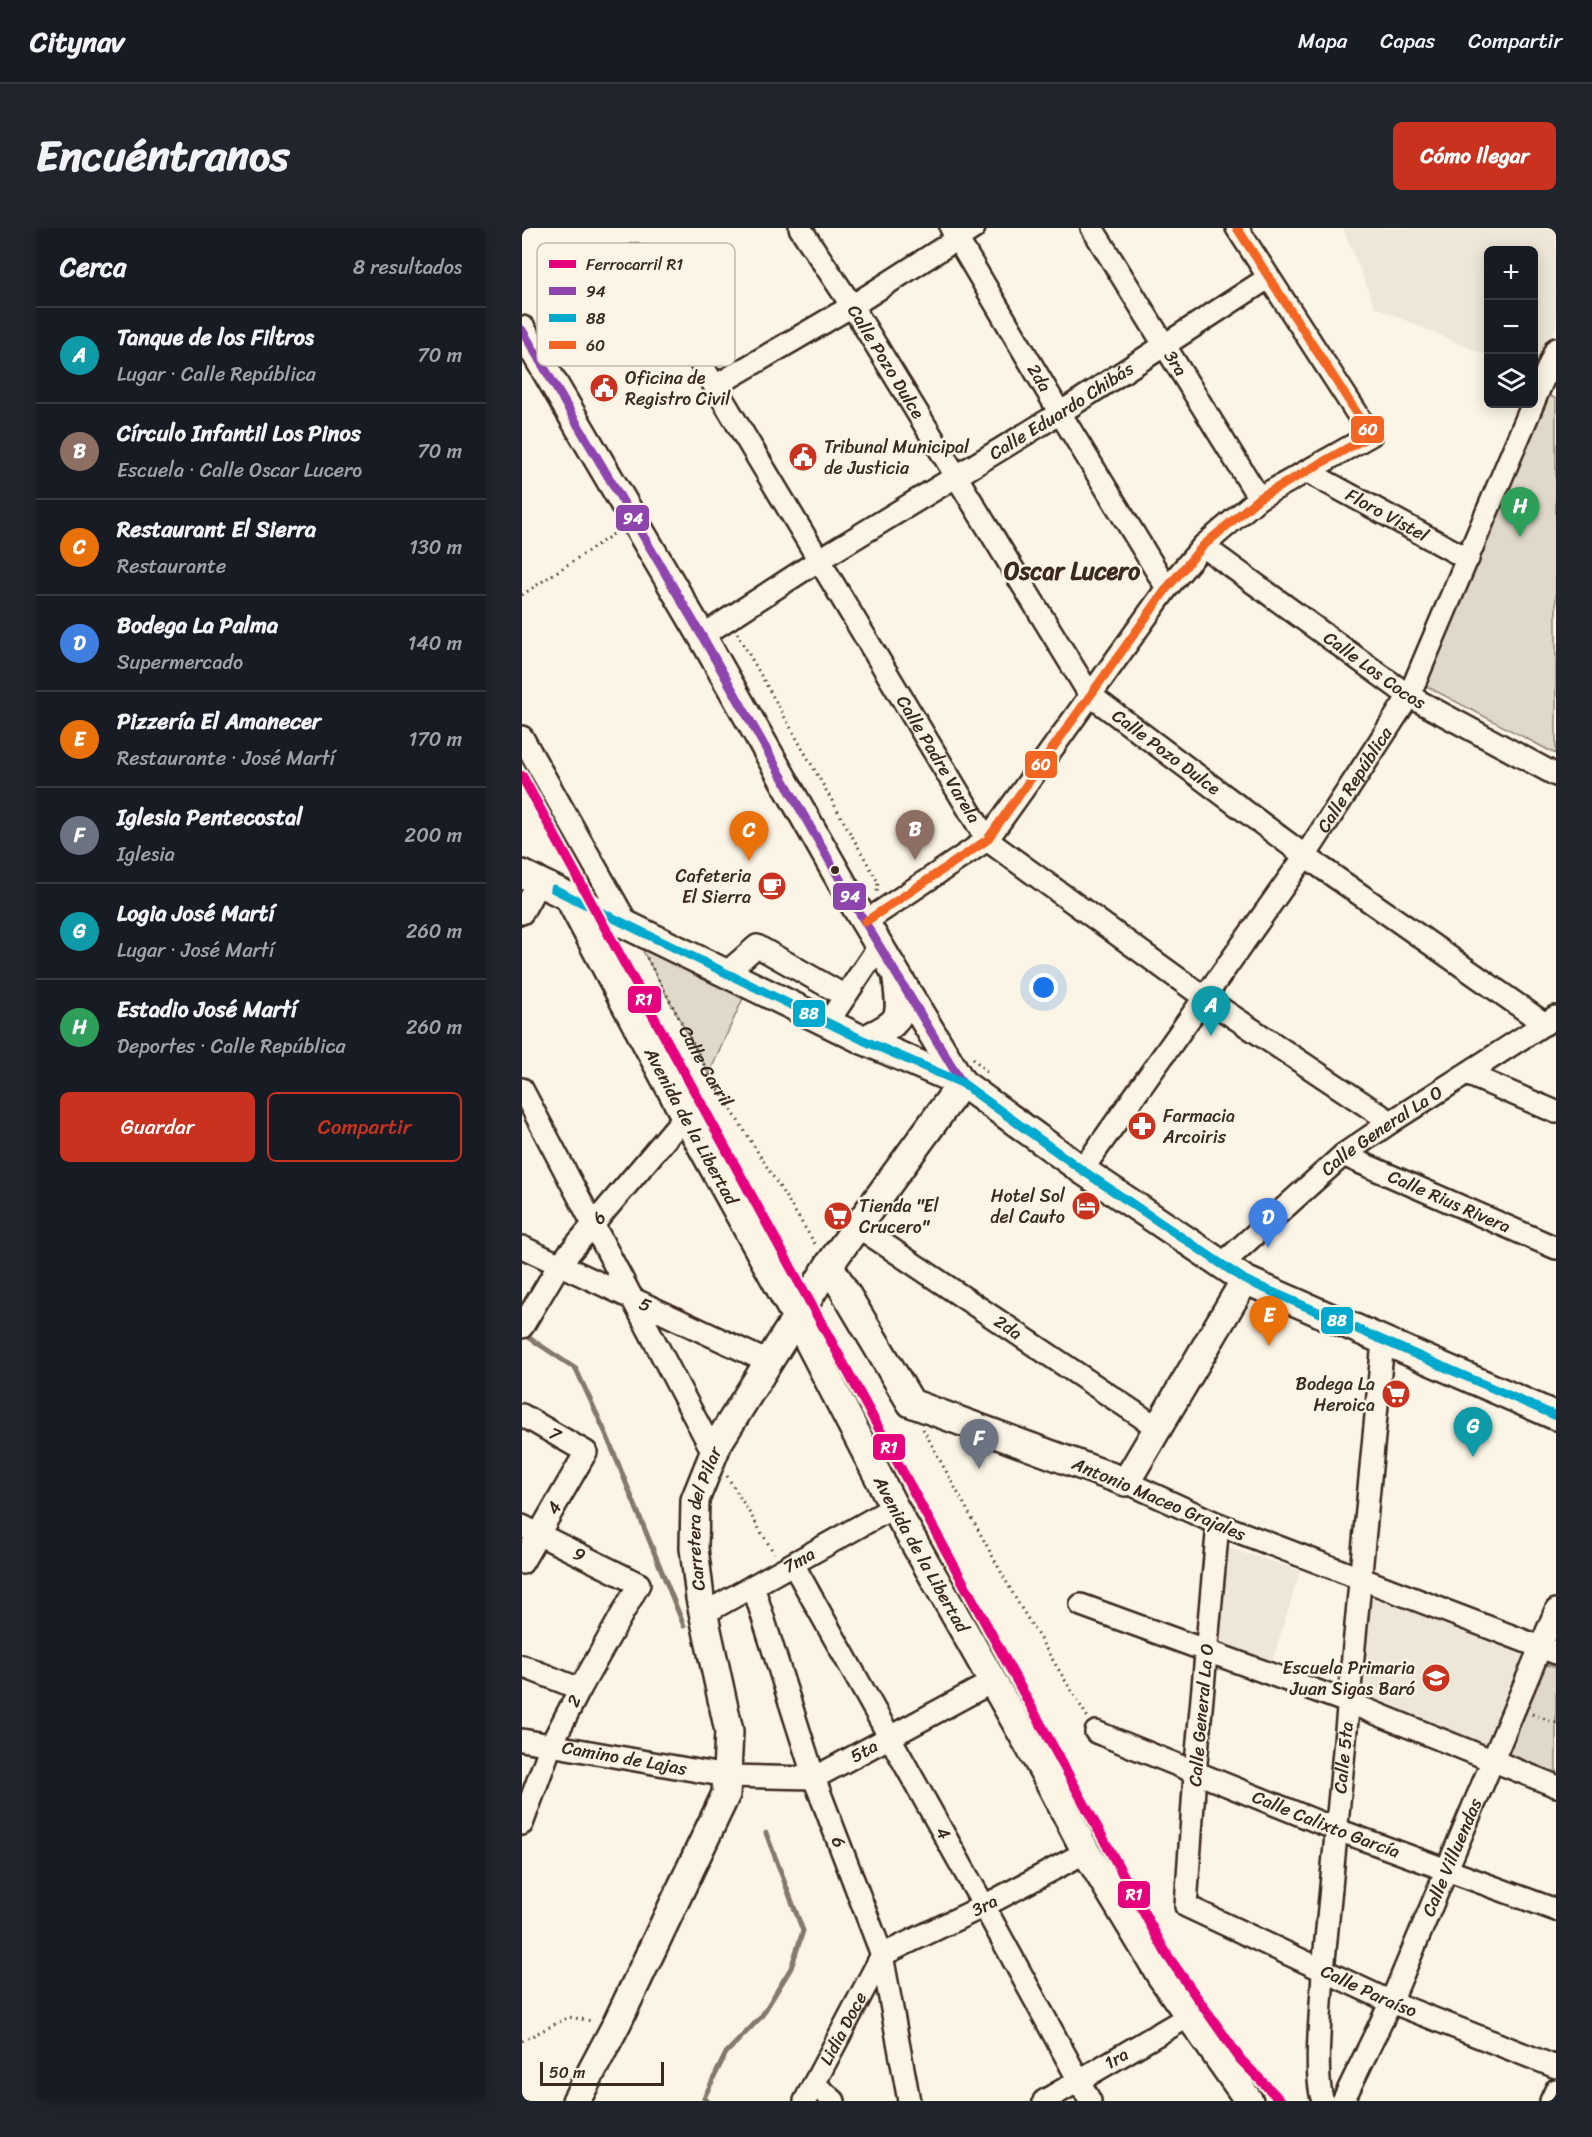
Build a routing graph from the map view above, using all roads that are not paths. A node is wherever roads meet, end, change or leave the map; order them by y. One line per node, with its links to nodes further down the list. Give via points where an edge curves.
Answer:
1 (800, 228): 6 (street, Calle Pozo Dulce)
2 (1092, 228): 8 (street, 3ra)
3 (1237, 228): 5 (street)
4 (961, 231): 6 (street); 15 (street, 2da)
5 (1268, 278): 8 (street, Calle Eduardo Chibás); 16 (street, via 1371,435)
6 (852, 306): 14 (street); 17 (street, Calle Pozo Dulce)
7 (522, 330): 10 (main road)
8 (1166, 344): 15 (street, Calle Eduardo Chibás); 18 (street, 3ra)
9 (1556, 350): 13 (street, Calle República)
10 (537, 356)
11 (543, 366): 23 (main road)
12 (703, 366): 14 (street, Calle Padre Varela)
13 (1550, 384): 20 (street, Calle República)
14 (715, 386): 21 (street, Calle Padre Varela)
15 (1060, 413): 17 (street, Calle Eduardo Chibás); 22 (street, 2da)
16 (1308, 472): 18 (street); 20 (street, Floro Vistel)
17 (957, 476): 21 (street, Calle Eduardo Chibás); 24 (street, Calle Pozo Dulce)
18 (1259, 498): 19 (street)
19 (1203, 546): 22 (street); 25 (street, Calle Los Cocos)
20 (1468, 559): 25 (street, Calle República)
21 (819, 560): 23 (street, Calle Eduardo Chibás); 28 (street, Calle Padre Varela)
22 (1167, 588): 24 (street)
23 (702, 636): 33 (main road)
24 (1090, 695): 28 (street); 29 (street, Calle Pozo Dulce)
25 (1409, 696): 27 (street, Calle Los Cocos); 29 (street, Calle República)
26 (522, 737): 34 (street)
27 (1556, 775)
28 (987, 840): 33 (street); 39 (street, Calle Padre Varela)
29 (1305, 856): 39 (street, Calle República); 40 (street, Calle Pozo Dulce)
30 (530, 878): 31 (main road); 32 (street)
31 (568, 896): 34 (main road); 47 (main road, Avenida de la Libertad)
32 (522, 913)
33 (865, 922): 35 (main road)
34 (628, 925): 36 (main road)
35 (879, 946): 37 (main road); 38 (street)
36 (726, 973): 38 (street, via 757,946); 41 (main road)
37 (897, 977): 42 (main road, via 901,1008 895,1022); 44 (main road)
38 (845, 996): 41 (street)
39 (1205, 998): 48 (street, Calle Padre Varela); 50 (street, Calle República)
40 (1550, 1020): 43 (street, Calle General La O)
41 (828, 1022): 42 (main road)
42 (863, 1040): 44 (main road)
43 (1467, 1074): 46 (street); 48 (street, Calle General La O)
44 (962, 1083): 50 (main road); 52 (main road, Carretera del Pilar)
45 (522, 1089): 51 (street)
46 (1556, 1112)
47 (685, 1116): 51 (street, 6); 60 (main road, Avenida de la Libertad)
48 (1391, 1122): 49 (street, Calle General La O)
49 (1342, 1155): 54 (street, Calle Rius Rivera); 57 (street, Calle General La O)
50 (1082, 1170): 57 (main road)
51 (594, 1224): 56 (street, 6); 59 (street)
52 (857, 1226): 55 (main road, Carretera del Pilar); 66 (street, 2da)
53 (522, 1247): 56 (street, 5)
54 (1556, 1248)
55 (828, 1264): 60 (main road, Carretera del Pilar); 69 (main road, Antonio Maceo Grajales, via 911,1403)
56 (559, 1265): 59 (street, 5); 61 (street, 6)
57 (1221, 1265): 58 (main road)
58 (1245, 1280): 62 (main road); 66 (main road)
59 (632, 1298): 63 (street, 5); 68 (street)
60 (796, 1317): 63 (main road, Carretera del Pilar); 70 (main road, Avenida de la Libertad)
61 (524, 1323)
62 (1383, 1342): 65 (main road); 75 (street, Calle 5ta)
63 (768, 1362): 68 (main road, Carretera del Pilar)
64 (522, 1415): 67 (street, 7)
65 (1556, 1416)
66 (1158, 1428): 69 (main road)
67 (586, 1452): 72 (street, 4)
68 (714, 1454): 80 (main road, Carretera del Pilar, via 695,1500 694,1548)
69 (1125, 1482): 71 (street, Antonio Maceo Grajales)
70 (894, 1507): 74 (street, 7ma); 84 (main road, Avenida de la Libertad)
71 (1218, 1524): 75 (street, Antonio Maceo Grajales); 82 (street, Calle General La O)
72 (530, 1530): 73 (street, 4); 76 (street, 9)
73 (522, 1563)
74 (788, 1566): 77 (street, 7ma); 88 (street, 4)
75 (1359, 1579): 81 (street, Antonio Maceo Grajales); 86 (street, Calle 5ta)
76 (639, 1584): 85 (street, 2)
77 (753, 1586): 80 (street, 7ma); 94 (street, 6)
78 (1081, 1605): 82 (street)
79 (1556, 1610): 81 (street, Calle Villuendas)
80 (703, 1614): 93 (main road, Carretera del Pilar, via 729,1731)
81 (1547, 1650): 91 (street, Calle Villuendas, via 1514,1706)
82 (1207, 1651): 86 (street); 92 (street, Calle General La O)
83 (522, 1666): 85 (street)
84 (992, 1682): 88 (street, 5ta); 98 (main road, Avenida de la Libertad)
85 (580, 1689): 90 (street, 2)
86 (1350, 1703): 91 (street); 97 (street, Calle 5ta)
87 (1096, 1732): 92 (street, Calle Calixto García)
88 (889, 1737): 94 (street, 5ta); 100 (street, 4)
89 (522, 1740): 90 (street, Camino de Lajas)
90 (551, 1745): 93 (street, Camino de Lajas); 96 (street, 2)
91 (1492, 1761): 95 (street); 99 (street, Calle Villuendas)
92 (1195, 1774): 97 (street, Calle Calixto García); 101 (street, Calle General La O)
93 (726, 1776): 94 (street, 5ta); 111 (main road, Carretera del Pilar, via 726,1794)
94 (814, 1778): 103 (street, 6)
95 (1556, 1786)
96 (522, 1824)
97 (1338, 1830): 99 (street, Calle Calixto García); 104 (street, Calle 5ta)
98 (1086, 1852): 100 (street, 3ra); 106 (main road, Avenida de la Libertad)
99 (1447, 1869): 102 (street, Calle Calixto García); 105 (street, Calle Villuendas)
100 (984, 1906): 103 (street, 3ra); 108 (street, 4)
101 (1186, 1906): 104 (street, Calle Paraíso)
102 (1556, 1910)
103 (882, 1955): 110 (street, Lidia Doce); 113 (street, 6)
104 (1323, 1971): 105 (street, Calle Paraíso); 117 (street, Calle 5ta, via 1319,2067)
105 (1390, 2002): 107 (street, Calle Paraíso); 118 (street, Calle Villuendas)
106 (1189, 2016): 108 (street, 1ra); 116 (main road, Avenida de la Libertad)
107 (1556, 2067)
108 (1080, 2081): 114 (street, 1ra); 115 (street, 4)
109 (1556, 2090): 119 (street)
110 (809, 2093): 112 (street)
111 (576, 2101)
112 (834, 2101)
113 (909, 2101)
114 (1044, 2101)
115 (1090, 2101)
116 (1249, 2101)
117 (1323, 2101)
118 (1343, 2101)
119 (1551, 2101)

